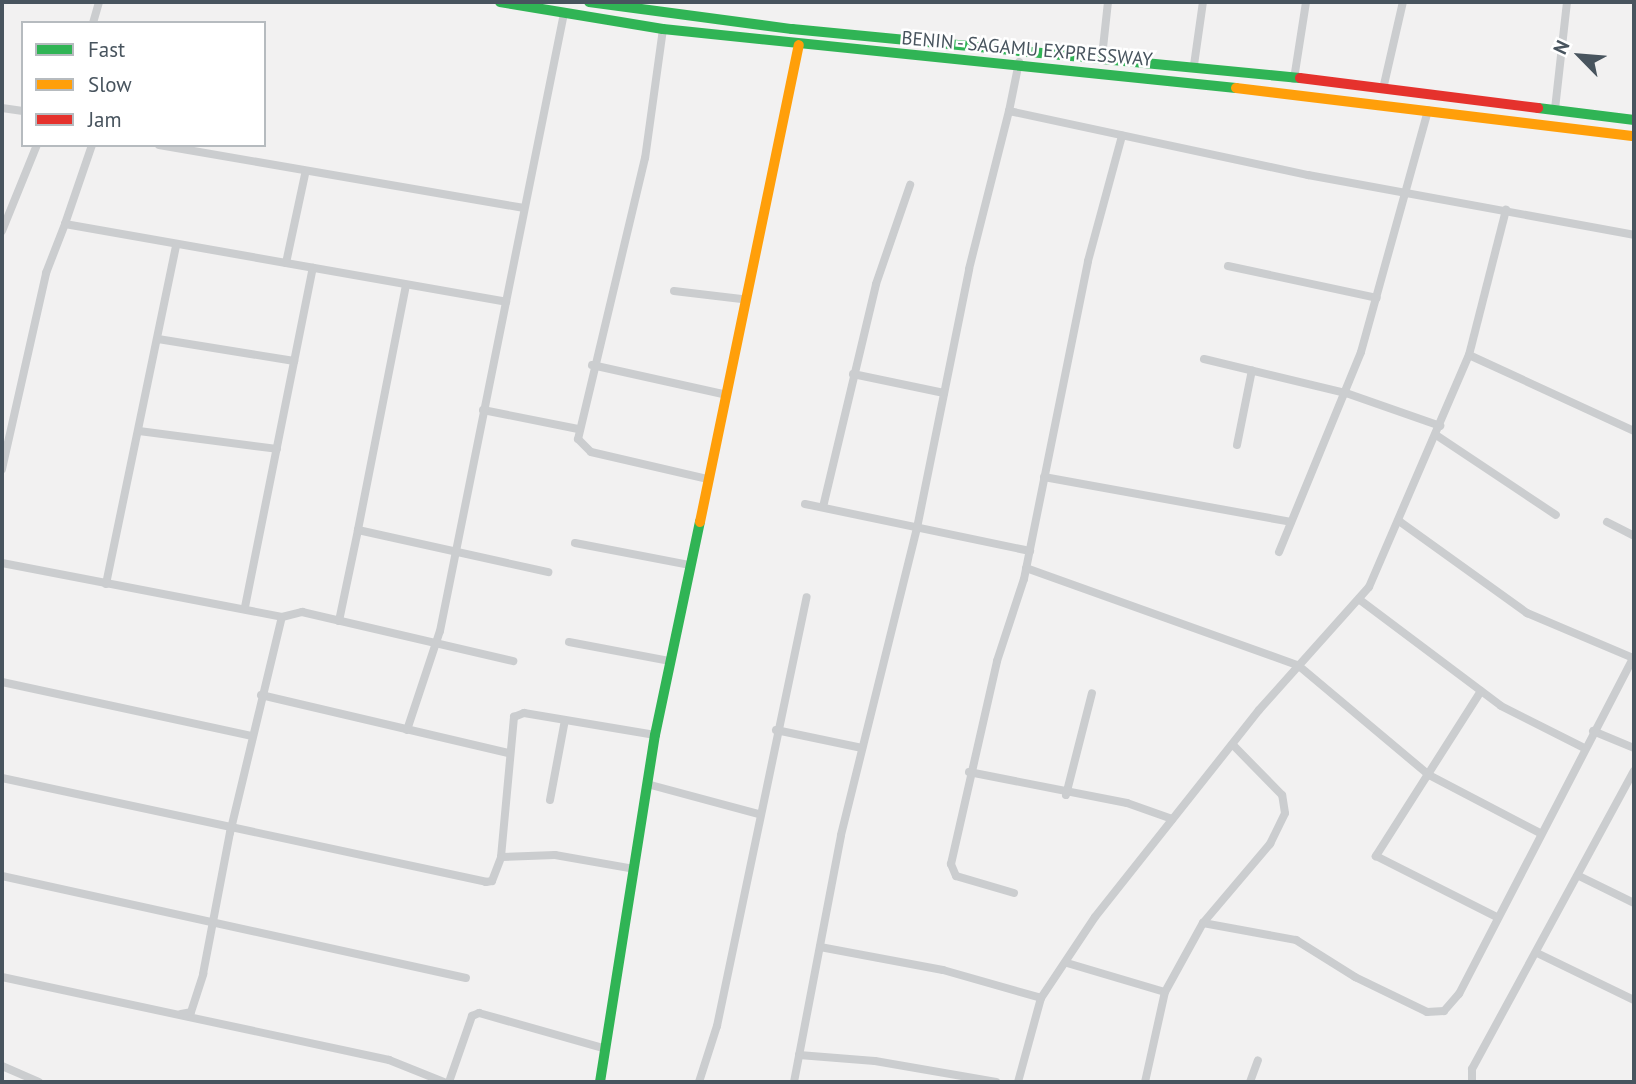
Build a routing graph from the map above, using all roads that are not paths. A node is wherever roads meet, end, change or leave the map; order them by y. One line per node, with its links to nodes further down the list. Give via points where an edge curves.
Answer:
1 (99, 2): 10 (street)
2 (500, 2): 9 (main road, BENIN - SAGAMU EXPRESSWAY)
3 (589, 2): 13 (main road, via 792,29)
4 (1108, 2): 13 (street)
5 (1203, 2): 15 (street)
6 (1306, 2): 16 (street)
7 (1403, 2): 17 (street)
8 (1567, 2): 19 (street)
9 (564, 13): 11 (main road, BENIN - SAGAMU EXPRESSWAY); 32 (street)
10 (94, 21)
11 (663, 29): 12 (main road, BENIN - SAGAMU EXPRESSWAY); 50 (street, via 645,158)
12 (799, 45): 14 (main road, BENIN - SAGAMU EXPRESSWAY, via 954,62); 44 (main road)
13 (1102, 57): 15 (main road)
14 (1019, 62): 20 (main road, BENIN - SAGAMU EXPRESSWAY); 22 (street)
15 (1194, 65): 16 (main road)
16 (1294, 79): 17 (main road)
17 (1383, 89): 19 (main road)
18 (2, 108): 21 (street)
19 (1555, 109): 23 (main road)
20 (1428, 110): 25 (main road, BENIN - SAGAMU EXPRESSWAY); 31 (street)
21 (21, 111)
22 (1009, 111): 24 (street); 53 (street)
23 (1634, 120)
24 (1122, 136): 31 (street); 65 (street, via 1088,261)
25 (1634, 136)
26 (36, 147): 35 (street)
27 (91, 147): 34 (street)
28 (169, 147): 29 (street)
29 (305, 174): 32 (street); 38 (street)
30 (910, 185): 52 (street)
31 (1408, 192): 33 (street); 43 (street)
32 (523, 208): 45 (street)
33 (1506, 210): 36 (street); 47 (street)
34 (65, 224): 37 (street); 64 (street, via 46,273)
35 (2, 231)
36 (1634, 235)
37 (176, 245): 38 (street); 46 (street)
38 (286, 263): 40 (street)
39 (1228, 266): 43 (street)
40 (313, 268): 41 (street); 49 (street)
41 (406, 285): 45 (street); 74 (street)
42 (674, 291): 44 (street)
43 (1377, 298): 54 (street)
44 (742, 299): 55 (main road)
45 (506, 302): 56 (street)
46 (158, 339): 49 (street); 59 (street)
47 (1469, 355): 57 (street); 60 (street)
48 (1204, 359): 51 (street)
49 (294, 361): 63 (street)
50 (592, 365): 55 (street); 58 (street)
51 (1252, 370): 54 (street); 62 (street)
52 (853, 374): 53 (street); 68 (street)
53 (944, 393): 73 (street)
54 (1346, 393): 57 (street); 71 (street)
55 (723, 394): 66 (main road)
56 (483, 410): 58 (street); 78 (street)
57 (1440, 426): 61 (street)
58 (578, 429): 66 (street, via 582,446 592,452)
59 (139, 430): 63 (street); 84 (street)
60 (1634, 431)
61 (1436, 435): 69 (street); 70 (street)
62 (1237, 444)
63 (277, 449): 87 (street)
64 (2, 469)
65 (1044, 477): 71 (street); 77 (street)
66 (707, 479): 81 (main road)
67 (804, 504): 68 (street)
68 (823, 508): 73 (street)
69 (1556, 515)
70 (1399, 521): 86 (street); 92 (street, via 1527,613)
71 (1291, 522): 79 (street)
72 (1607, 522): 75 (street)
73 (917, 528): 77 (street); 107 (street)
74 (358, 530): 78 (street); 89 (street)
75 (1634, 536)
76 (575, 543): 81 (street)
77 (1030, 551): 82 (street)
78 (455, 552): 83 (street); 91 (street)
79 (1279, 552)
80 (2, 563): 84 (street)
81 (689, 565): 94 (main road)
82 (1026, 568): 95 (street); 112 (street)
83 (548, 572)
84 (106, 584): 87 (street)
85 (807, 597): 102 (street)
86 (1360, 600): 95 (street); 97 (street)
87 (245, 607): 88 (street)
88 (282, 617): 89 (street, via 302,612); 99 (street)
89 (339, 621): 91 (street)
90 (569, 642): 94 (street)
91 (437, 644): 93 (street); 101 (street)
92 (1634, 657): 103 (street)
93 (513, 661)
94 (670, 661): 104 (main road)
95 (1299, 666): 106 (street); 113 (street)
96 (2, 682): 105 (street)
97 (1481, 691): 108 (street); 113 (street)
98 (1092, 693): 117 (street)
99 (261, 695): 101 (street); 105 (street)
100 (565, 720): 104 (street); 110 (street, via 518,713 510,725); 119 (street)
101 (407, 730): 110 (street)
102 (776, 730): 107 (street); 120 (street)
103 (1593, 731): 108 (street); 109 (street)
104 (655, 734): 115 (main road)
105 (251, 736): 122 (street)
106 (1232, 744): 121 (street); 131 (street, via 1282,794 1286,813 1270,844)
107 (862, 748): 133 (street)
108 (1584, 748): 123 (street)
109 (1634, 748)
110 (508, 753): 124 (street)
111 (1634, 771): 116 (street)
112 (969, 772): 117 (street); 128 (street, via 952,872)
113 (1429, 775): 123 (street); 130 (street, via 1397,816 1376,856)
114 (2, 778): 122 (street)
115 (647, 784): 120 (street); 125 (main road)
116 (1624, 791): 118 (street); 127 (street)
117 (1066, 795): 121 (street, via 1127,803)
118 (1634, 797)
119 (550, 800)
120 (758, 814): 150 (street, via 717,1026)
121 (1172, 820): 135 (street)
122 (232, 828): 124 (street, via 486,882 492,881); 132 (street)
123 (1539, 833): 130 (street)
124 (501, 856): 125 (street, via 555,855)
125 (634, 869): 142 (main road)
126 (2, 876): 132 (street)
127 (1579, 876): 129 (street); 134 (street)
128 (1014, 894)
129 (1634, 903)
130 (1497, 917): 131 (street, via 1459,994 1447,1009 1434,1013 1355,977 1296,940)
131 (1203, 923): 138 (street)
132 (214, 924): 137 (street); 141 (street, via 197,1001 191,1012)
133 (820, 947): 139 (street, via 943,970); 143 (street)
134 (1537, 953): 140 (street); 156 (street, via 1472,1069)
135 (1066, 963): 138 (street); 139 (street)
136 (2, 977): 141 (street)
137 (467, 978)
138 (1166, 992): 154 (street)
139 (1041, 998): 153 (street)
140 (1634, 1000)
141 (178, 1015): 147 (street, via 389,1060)
142 (606, 1049): 148 (street, via 479,1013 472,1016); 149 (main road)
143 (799, 1055): 151 (street); 152 (street)
144 (1258, 1060): 155 (street)
145 (2, 1066): 146 (street)
146 (39, 1082)
147 (444, 1082)
148 (449, 1082)
149 (600, 1082)
150 (699, 1082)
151 (794, 1082)
152 (996, 1082)
153 (1018, 1082)
154 (1145, 1082)
155 (1250, 1082)
156 (1472, 1082)

